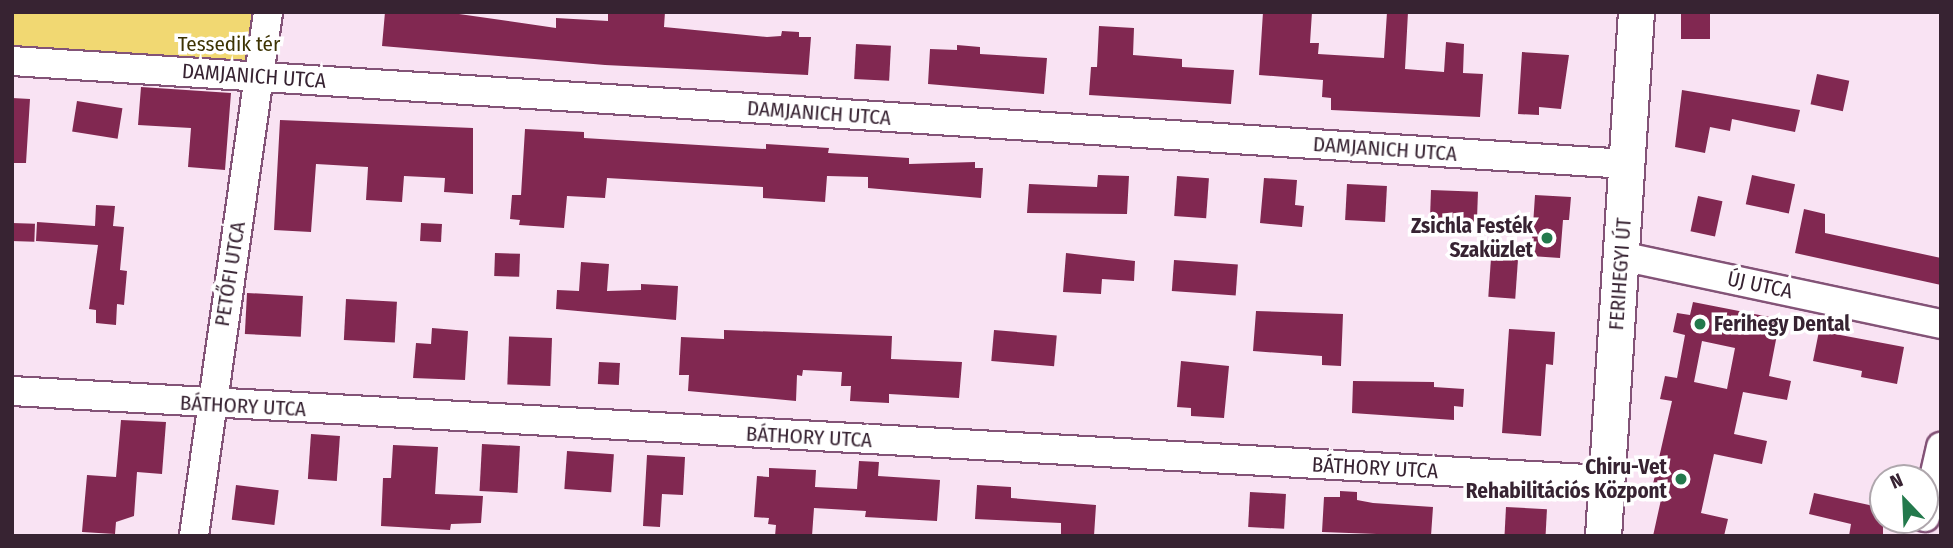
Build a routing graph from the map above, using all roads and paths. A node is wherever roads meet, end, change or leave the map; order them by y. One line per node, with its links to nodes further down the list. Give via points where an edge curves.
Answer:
1 (268, 12): 4 (street, PETŐFI UTCA)
2 (1636, 12): 5 (main road, FERIHEGYI ÚT)
3 (12, 61): 4 (street, DAMJANICH UTCA)
4 (260, 77): 5 (street, DAMJANICH UTCA); 9 (street, PETŐFI UTCA)
5 (1626, 164): 6 (main road, FERIHEGYI ÚT)
6 (1621, 256): 7 (street, ÚJ UTCA); 10 (main road, FERIHEGYI ÚT)
7 (1941, 324)
8 (12, 391): 9 (street, BÁTHORY UTCA)
9 (210, 404): 10 (street, BÁTHORY UTCA); 11 (street, PETŐFI UTCA)
10 (1606, 480): 12 (main road, FERIHEGYI ÚT)
11 (194, 536)
12 (1603, 536)

